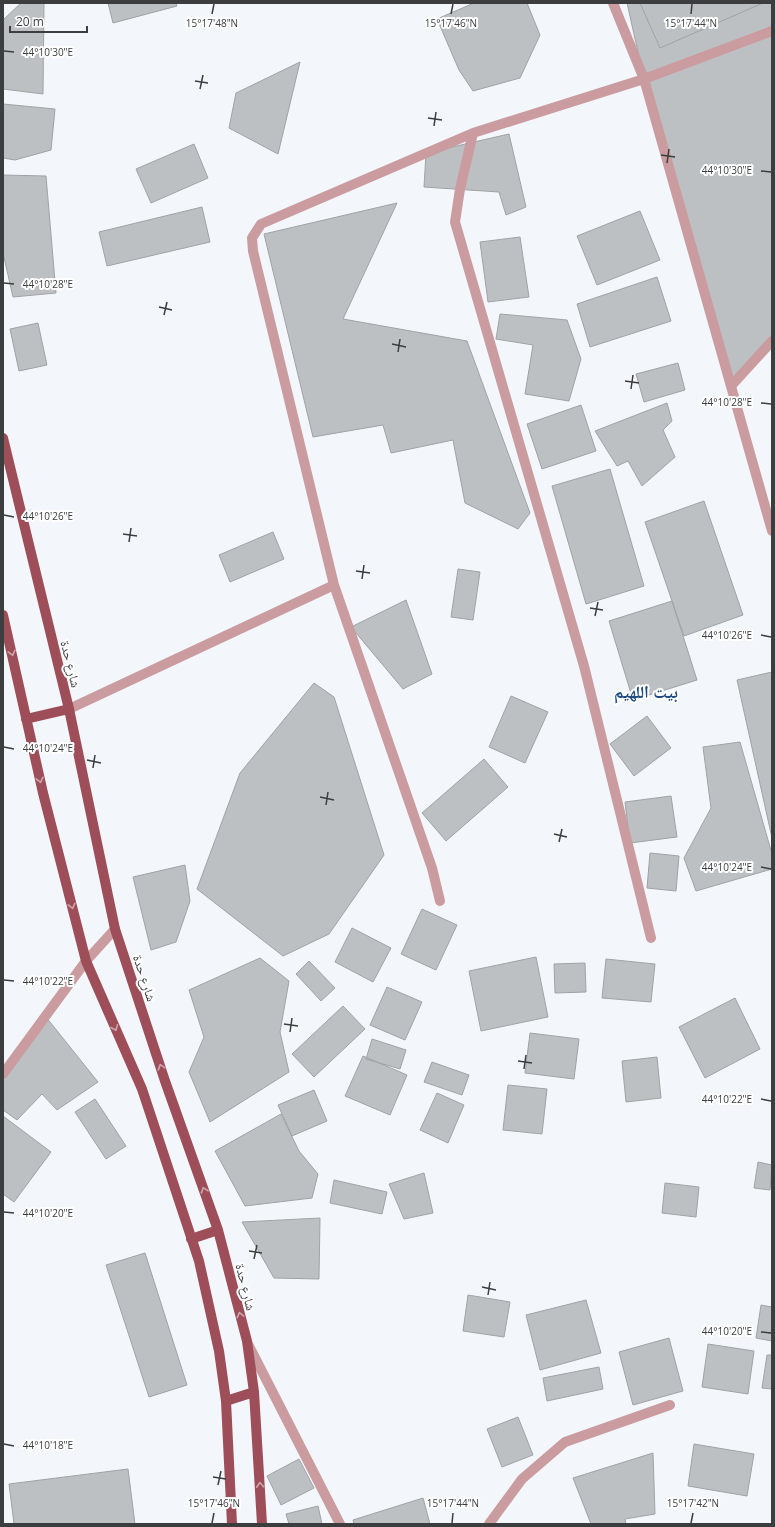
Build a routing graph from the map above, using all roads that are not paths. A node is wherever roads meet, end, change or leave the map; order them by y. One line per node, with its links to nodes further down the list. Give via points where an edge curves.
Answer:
1 (613, 3): 3 (street)
2 (772, 31): 3 (street)
3 (644, 79): 4 (street); 6 (street)
4 (473, 133): 9 (street, via 261,224 252,238 253,251); 15 (street, via 455,222 584,666)
5 (772, 341): 6 (street)
6 (732, 385): 8 (street)
7 (3, 438): 11 (main road, شارع حدة)
8 (772, 531)
9 (334, 585): 11 (street); 13 (street, via 432,868)
10 (3, 615): 12 (main road, one-way to 12)
11 (69, 709): 12 (main road); 14 (main road, شارع حدة)
12 (26, 719): 16 (main road, one-way to 16)
13 (440, 901)
14 (115, 929): 16 (street); 18 (main road, شارع حدة, one-way to 14)
15 (651, 938)
16 (86, 961): 17 (street); 19 (main road, one-way to 19, via 142,1089)
17 (3, 1074)
18 (218, 1230): 19 (main road); 20 (main road, شارع حدة, one-way to 18)
19 (191, 1239): 22 (main road, via 199,1261 219,1351)
20 (246, 1341): 21 (main road, شارع حدة); 26 (street)
21 (254, 1392): 22 (main road); 25 (main road, شارع حدة, one-way to 21)
22 (226, 1400): 24 (main road)
23 (670, 1405): 27 (street, via 565,1442 522,1479)
24 (232, 1524)
25 (262, 1524)
26 (340, 1524)
27 (489, 1524)

